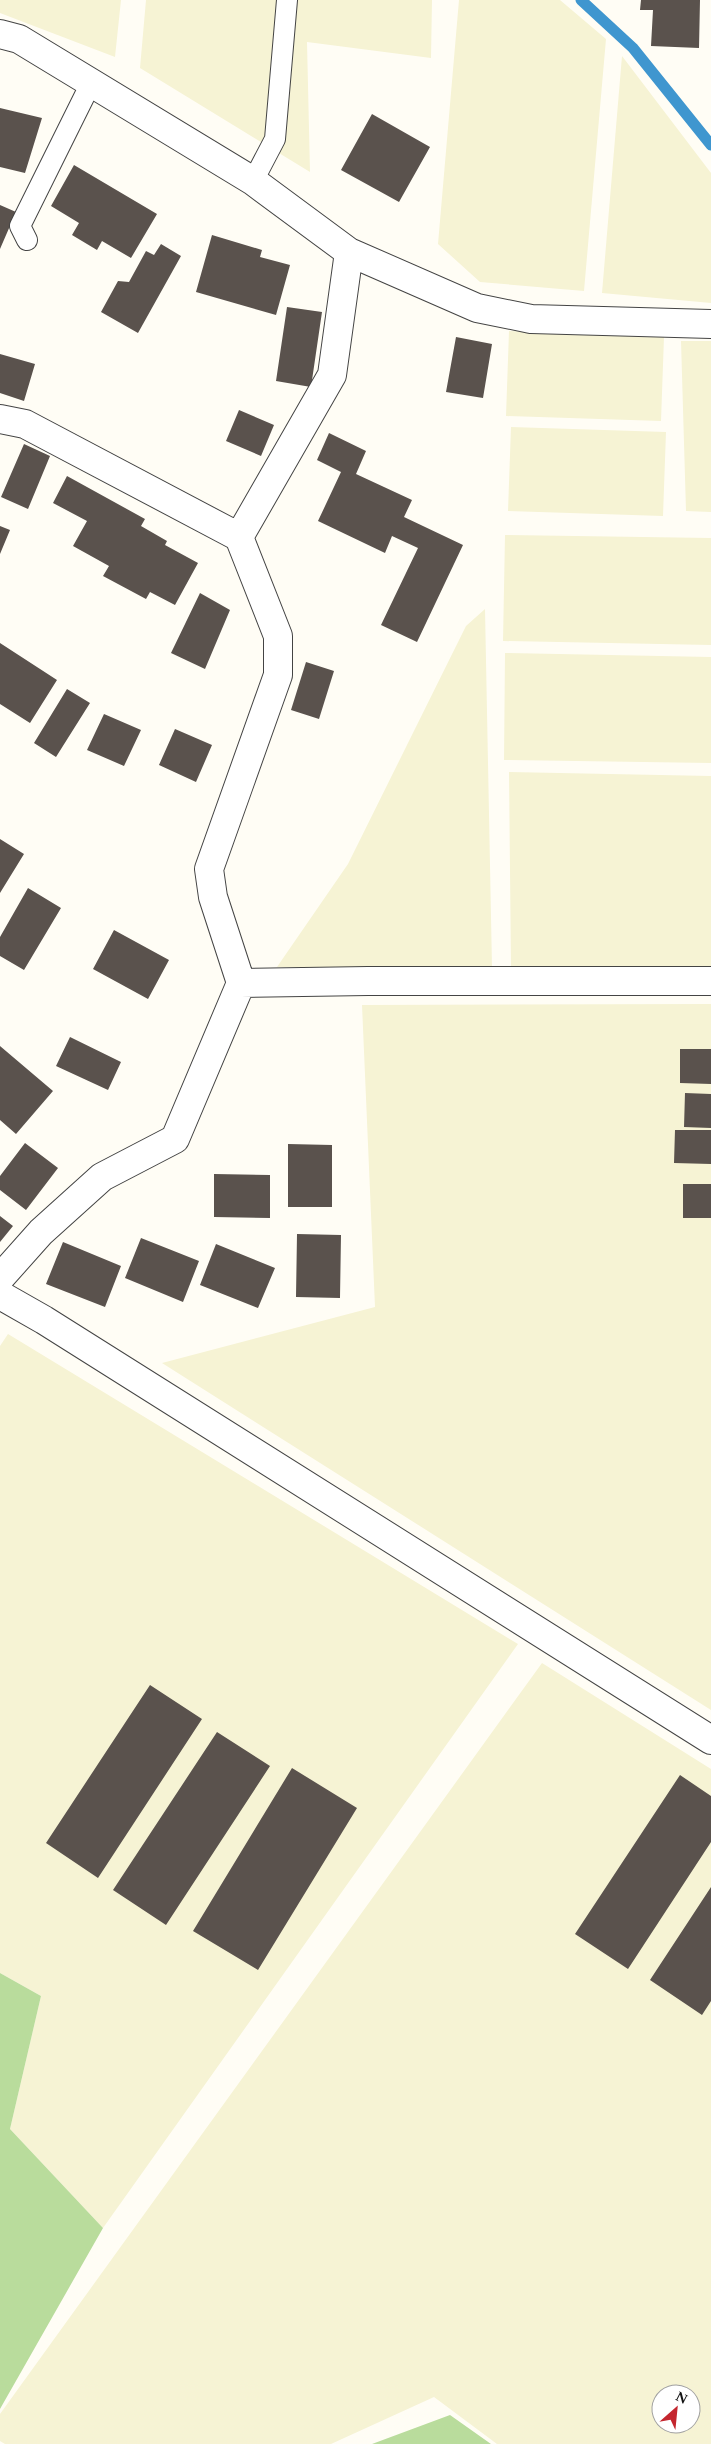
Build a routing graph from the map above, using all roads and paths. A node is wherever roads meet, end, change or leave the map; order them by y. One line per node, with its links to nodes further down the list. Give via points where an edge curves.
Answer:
1 (288, 0): 4 (lane, via 275,139)
2 (0, 34): 3 (street, via 19,39)
3 (91, 83): 4 (street); 5 (lane, via 20,226)
4 (253, 181): 6 (street)
5 (27, 240)
6 (349, 252): 7 (street, via 477,308 531,319); 9 (street, via 332,375)
7 (711, 324)
8 (0, 420): 9 (street, via 25,424)
9 (239, 537): 11 (street, via 278,636 278,675 209,869 213,897)
10 (711, 981): 11 (street)
11 (241, 983): 12 (street, via 175,1139 102,1178 41,1232)
12 (0, 1278)
13 (0, 1295): 14 (street)
14 (711, 1740)

